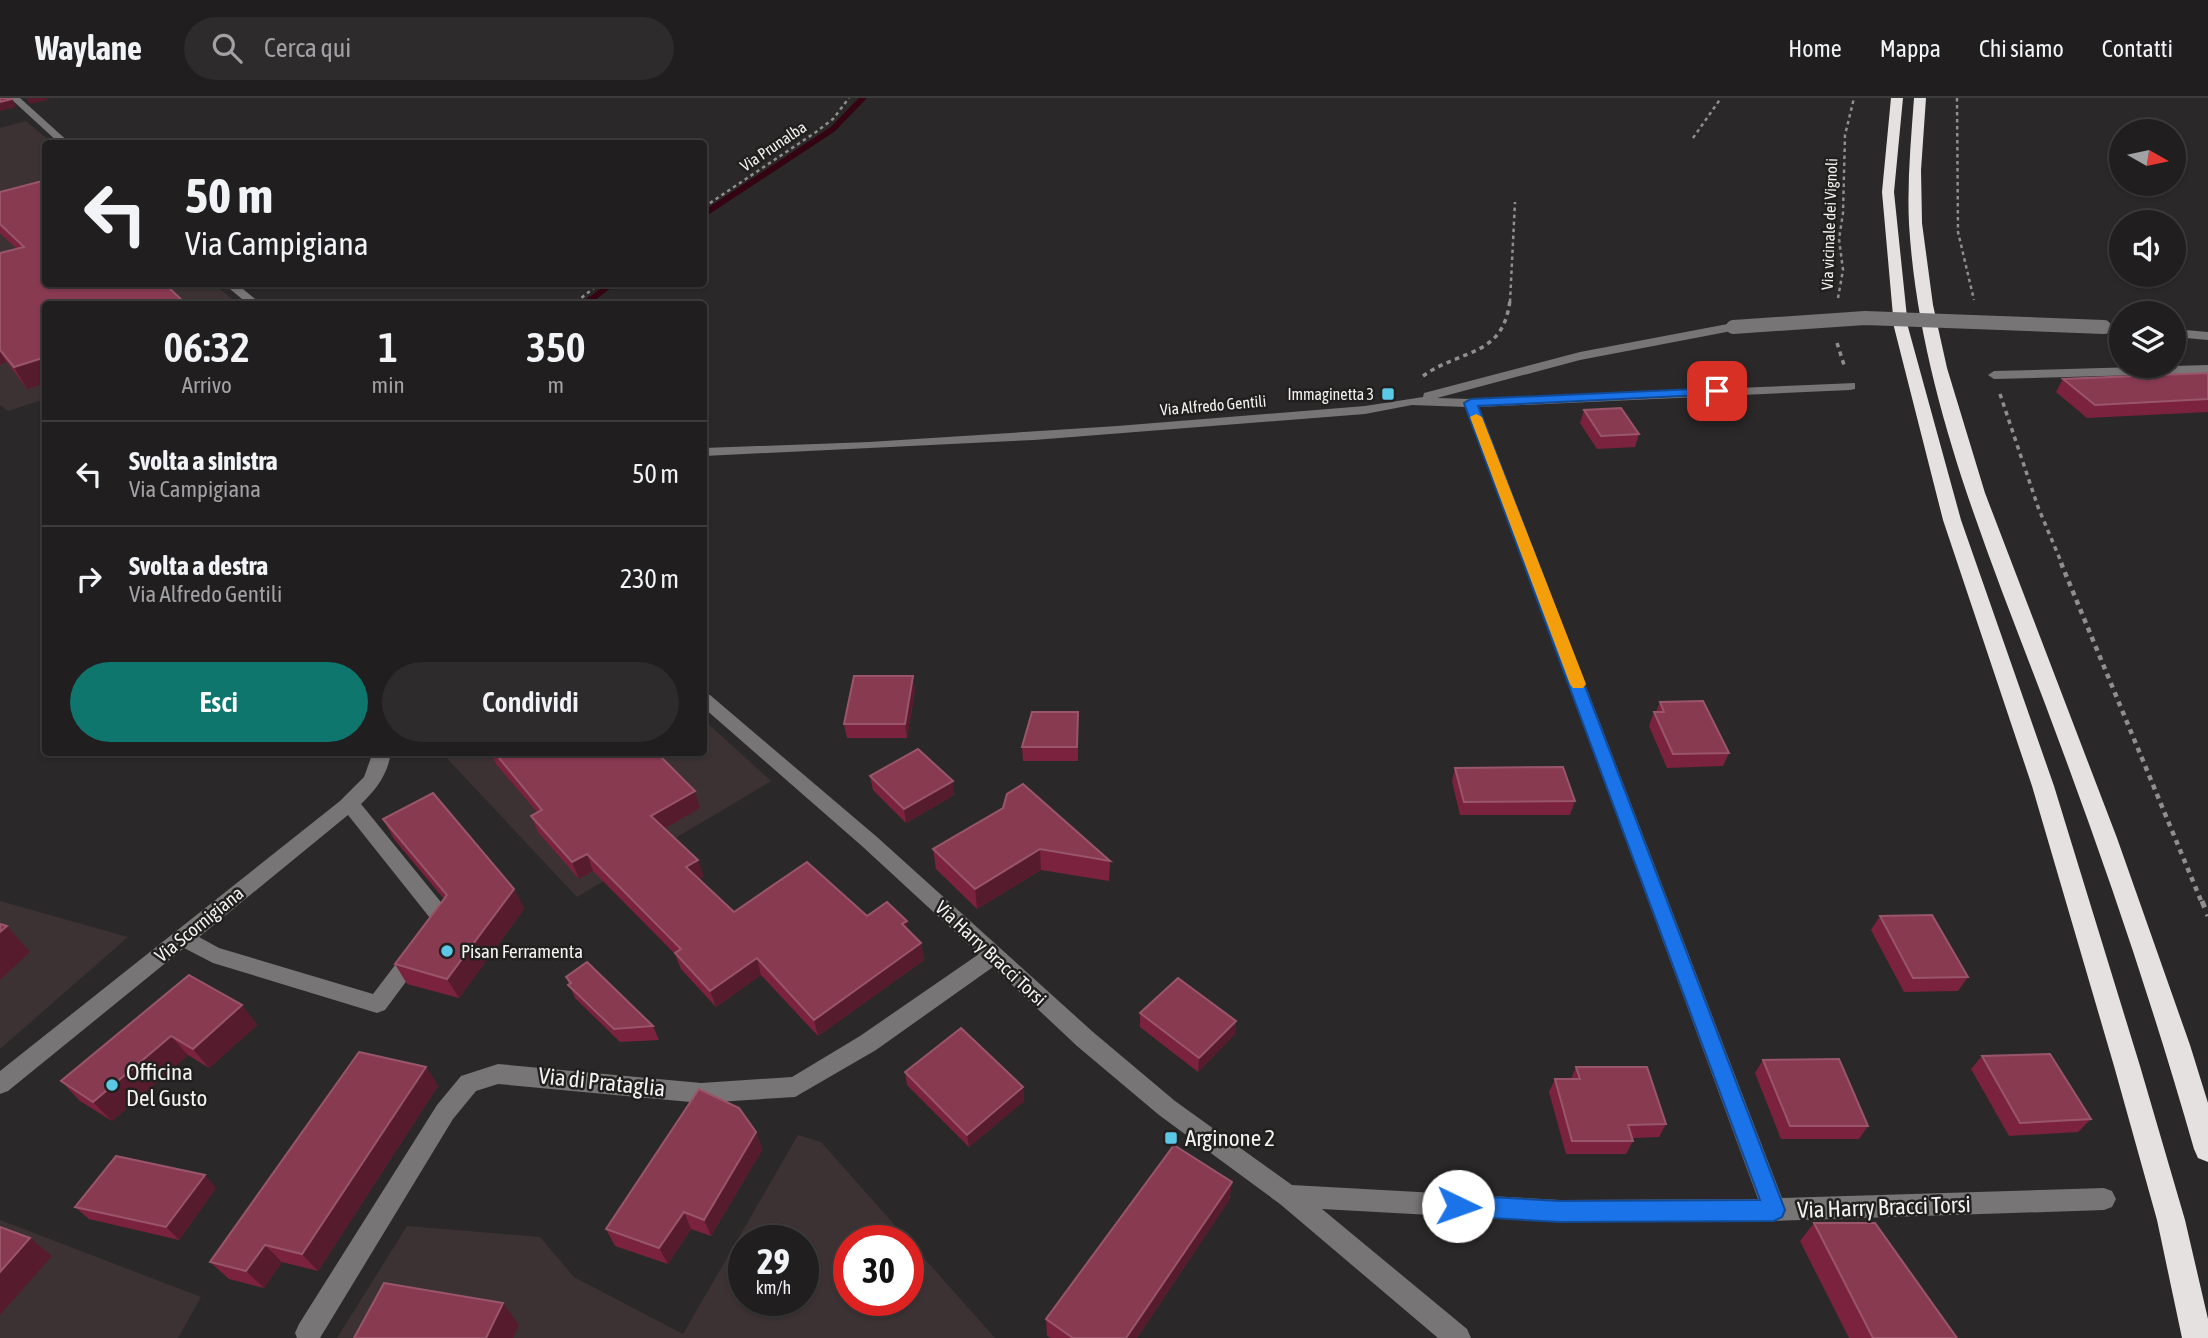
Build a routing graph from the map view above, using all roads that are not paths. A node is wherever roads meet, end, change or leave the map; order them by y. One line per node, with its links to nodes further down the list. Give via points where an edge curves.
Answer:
1 (15, 98): 4 (street)
2 (1897, 98): 28 (highway, via 1888,192 1891,235 1901,327 1918,398 1952,520 2043,786 2127,1066 2171,1220)
3 (1920, 98): 22 (highway, via 1915,158 1917,240 1948,400 2146,951)
4 (62, 140)
5 (234, 287): 6 (street)
6 (251, 301)
7 (2109, 327): 13 (street, bridge, via 1865,318 1733,327 1560,358)
8 (2186, 334): 9 (street)
9 (2208, 336)
10 (2208, 369): 11 (street)
11 (1994, 375)
12 (1850, 386): 14 (street, Via Alfredo Gentili)
13 (1412, 401): 14 (street, Via Alfredo Gentili); 15 (street, Via Alfredo Gentili, via 1365,410 1076,433)
14 (1471, 403): 25 (street)
15 (707, 452)
16 (707, 702): 20 (street, Via Harry Bracci Torsi)
17 (382, 756): 18 (street, Via Scornigiana, via 375,775)
18 (349, 803): 19 (street, Via Scornigiana); 19 (street, via 442,918 377,1004 213,955)
19 (182, 937): 21 (street, Via Scornigiana)
20 (994, 955): 23 (street, Via Harry Bracci Torsi, via 1167,1108); 26 (street, Via di Prataglia, via 868,1043 795,1087 701,1093 498,1074 469,1083 445,1112)
21 (0, 1084)
22 (2208, 1149)
23 (1288, 1196): 25 (street, Via Harry Bracci Torsi, via 1560,1211); 27 (street, Via Harry Bracci Torsi)
24 (2104, 1199): 25 (street, Via Harry Bracci Torsi)
25 (1774, 1210)
26 (308, 1333)
27 (1458, 1338)
28 (2197, 1338)

